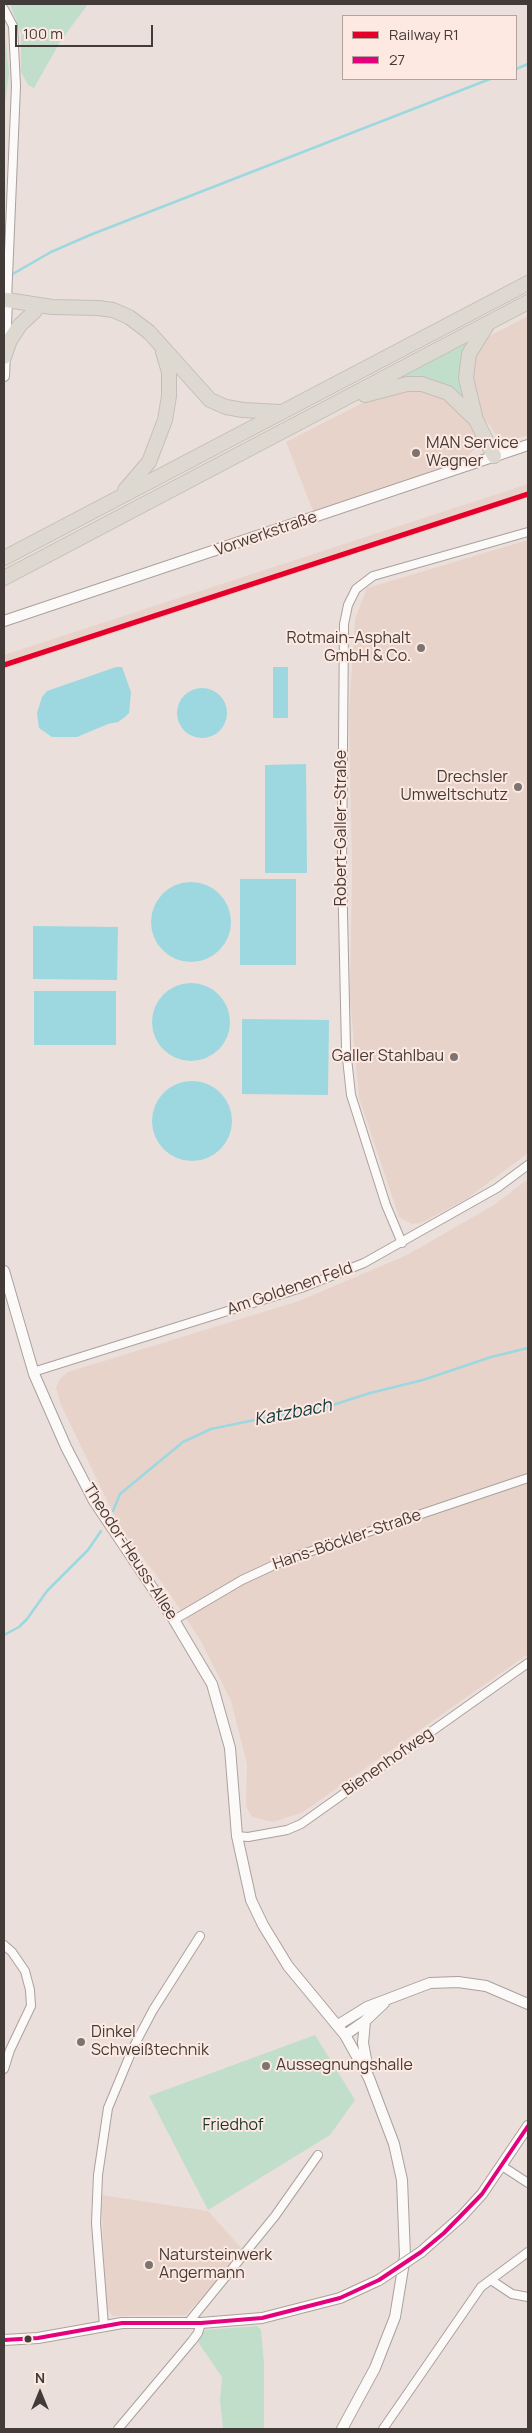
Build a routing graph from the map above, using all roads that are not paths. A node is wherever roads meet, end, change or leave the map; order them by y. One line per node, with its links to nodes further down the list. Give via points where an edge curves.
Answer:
1 (4, 9): 4 (street, via 13,26 16,86)
2 (528, 283): 12 (highway)
3 (528, 302): 7 (highway)
4 (7, 305): 5 (highway); 6 (highway); 9 (main road)
5 (52, 307): 6 (highway); 8 (highway, via 113,310 149,332)
6 (35, 311): 9 (highway, via 20,325)
7 (488, 324): 11 (highway); 13 (highway, via 473,345 466,365)
8 (162, 349): 12 (highway, via 210,400 243,410); 16 (highway, via 169,372 165,420 149,462)
9 (4, 357): 10 (main road)
10 (4, 376)
11 (338, 402): 13 (highway, via 407,384 422,384 448,393); 19 (highway)
12 (283, 412): 16 (highway)
13 (476, 420): 15 (highway)
14 (528, 445): 15 (main road, Vorwerkstraße)
15 (494, 456): 20 (main road, Vorwerkstraße)
16 (121, 496): 18 (highway)
17 (528, 532): 22 (street, Robert-Galler-Straße, via 373,576 356,589 344,624 342,868 346,1050 351,1095 377,1180)
18 (4, 558)
19 (4, 578)
20 (4, 621)
21 (528, 1164): 22 (street, Am Goldenen Feld, via 497,1188)
22 (402, 1243): 24 (street, Am Goldenen Feld, via 364,1263 301,1288)
23 (4, 1272): 24 (main road, Theodor-Heuss-Allee)
24 (33, 1372): 26 (main road, Theodor-Heuss-Allee, via 94,1501)
25 (528, 1478): 26 (street, Hans-Böckler-Straße, via 284,1560 242,1580)
26 (174, 1620): 28 (main road, Theodor-Heuss-Allee, via 212,1684 225,1724 234,1778)
27 (528, 1663): 28 (street, Bienenhofweg, via 301,1824 287,1830)
28 (238, 1836): 34 (main road, Theodor-Heuss-Allee, via 251,1900 263,1925 288,1966)
29 (200, 1936): 47 (street, via 153,2010 129,2056 108,2108 102,2136 97,2201)
30 (4, 1945): 36 (street, via 25,1971 31,2006)
31 (384, 2002): 32 (main road, via 430,1983 458,1982 486,1986); 33 (main road); 34 (main road, via 358,2012)
32 (526, 2004)
33 (365, 2022): 35 (main road); 37 (main road, via 363,2043)
34 (338, 2025): 35 (main road, Theodor-Heuss-Allee)
35 (345, 2035): 37 (main road, Theodor-Heuss-Allee)
36 (4, 2069)
37 (369, 2078): 50 (main road, via 394,2144 402,2180 405,2256 395,2317 375,2368)
38 (528, 2126): 40 (main road)
39 (318, 2155): 45 (street, via 275,2216)
40 (502, 2166): 41 (street); 46 (main road, bridge, via 462,2216 421,2252 379,2280 340,2298 296,2311 262,2318)
41 (528, 2183)
42 (528, 2252): 43 (street)
43 (492, 2280): 44 (street, via 512,2294); 51 (street, via 481,2287 464,2308)
44 (528, 2297)
45 (188, 2323): 46 (main road); 47 (main road)
46 (201, 2323): 49 (street, via 192,2341)
47 (104, 2326): 48 (main road, via 38,2338)
48 (4, 2340)
49 (118, 2429)
50 (342, 2429)
51 (384, 2429)

